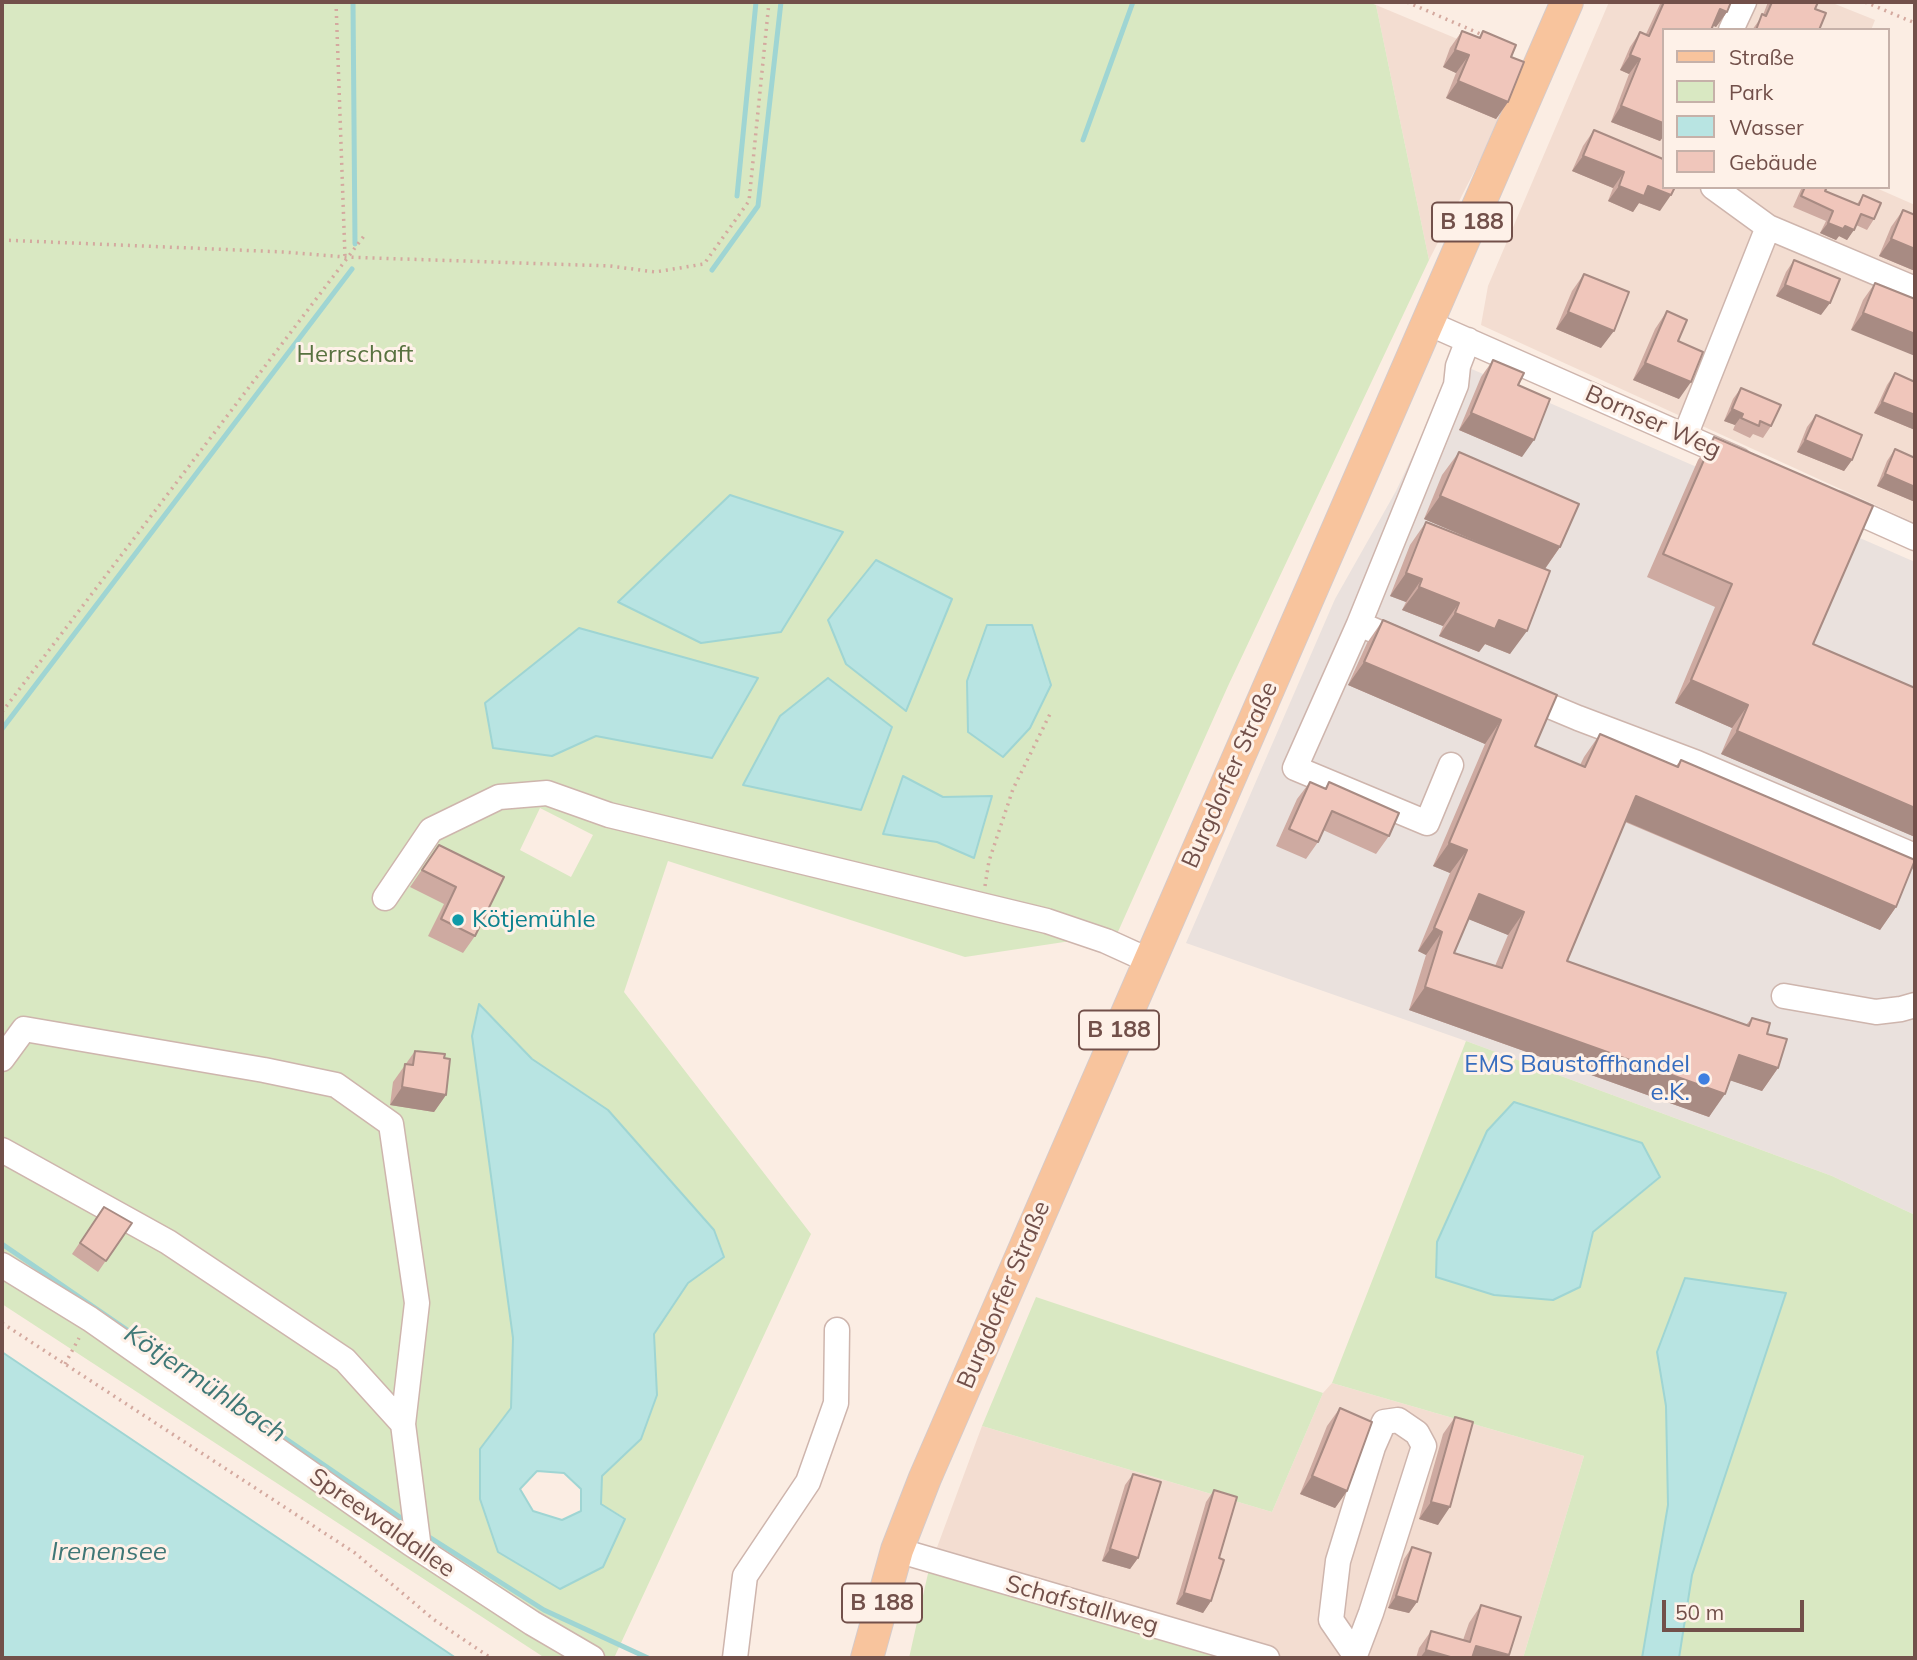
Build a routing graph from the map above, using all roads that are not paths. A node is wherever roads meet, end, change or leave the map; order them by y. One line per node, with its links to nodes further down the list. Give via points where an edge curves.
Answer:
1 (1567, 2): 7 (main road, Burgdorfer Straße / B 188)
2 (1744, 2): 3 (street)
3 (1732, 28)
4 (1716, 189): 5 (street)
5 (1768, 227): 6 (street); 9 (street)
6 (1915, 289)
7 (1429, 323): 8 (street, Bornser Weg); 19 (main road, Burgdorfer Straße / B 188)
8 (1468, 340): 9 (street, Bornser Weg); 13 (street, via 1456,385)
9 (1685, 436): 10 (street, Bornser Weg)
10 (1762, 470)
11 (1813, 493): 12 (street)
12 (1915, 538)
13 (1359, 624): 14 (street); 16 (street, via 1295,768 1427,823)
14 (1432, 656)
15 (1505, 687): 17 (street)
16 (1451, 765)
17 (1915, 856)
18 (384, 898): 19 (street, via 431,830 499,797 547,793 609,815 1059,925)
19 (1150, 961): 28 (main road, Burgdorfer Straße / B 188)
20 (1784, 996): 21 (street, via 1876,1012)
21 (1915, 1005)
22 (2, 1059): 26 (street, via 24,1029 336,1086 391,1124 417,1303)
23 (2, 1150): 26 (street, via 168,1242 345,1360)
24 (2, 1265): 27 (street, Spreewaldallee, via 90,1319)
25 (837, 1330): 32 (street, via 836,1403 808,1482 745,1576)
26 (403, 1424): 27 (street)
27 (419, 1549): 31 (street, Spreewaldallee)
28 (897, 1550): 30 (main road, B 188); 33 (street, Schafstallweg)
29 (1354, 1656): 29 (street, via 1424,1446 1417,1433 1398,1420 1384,1422 1373,1447 1338,1561 1331,1620)
30 (867, 1657)
31 (592, 1658)
32 (735, 1658)
33 (1267, 1658)

